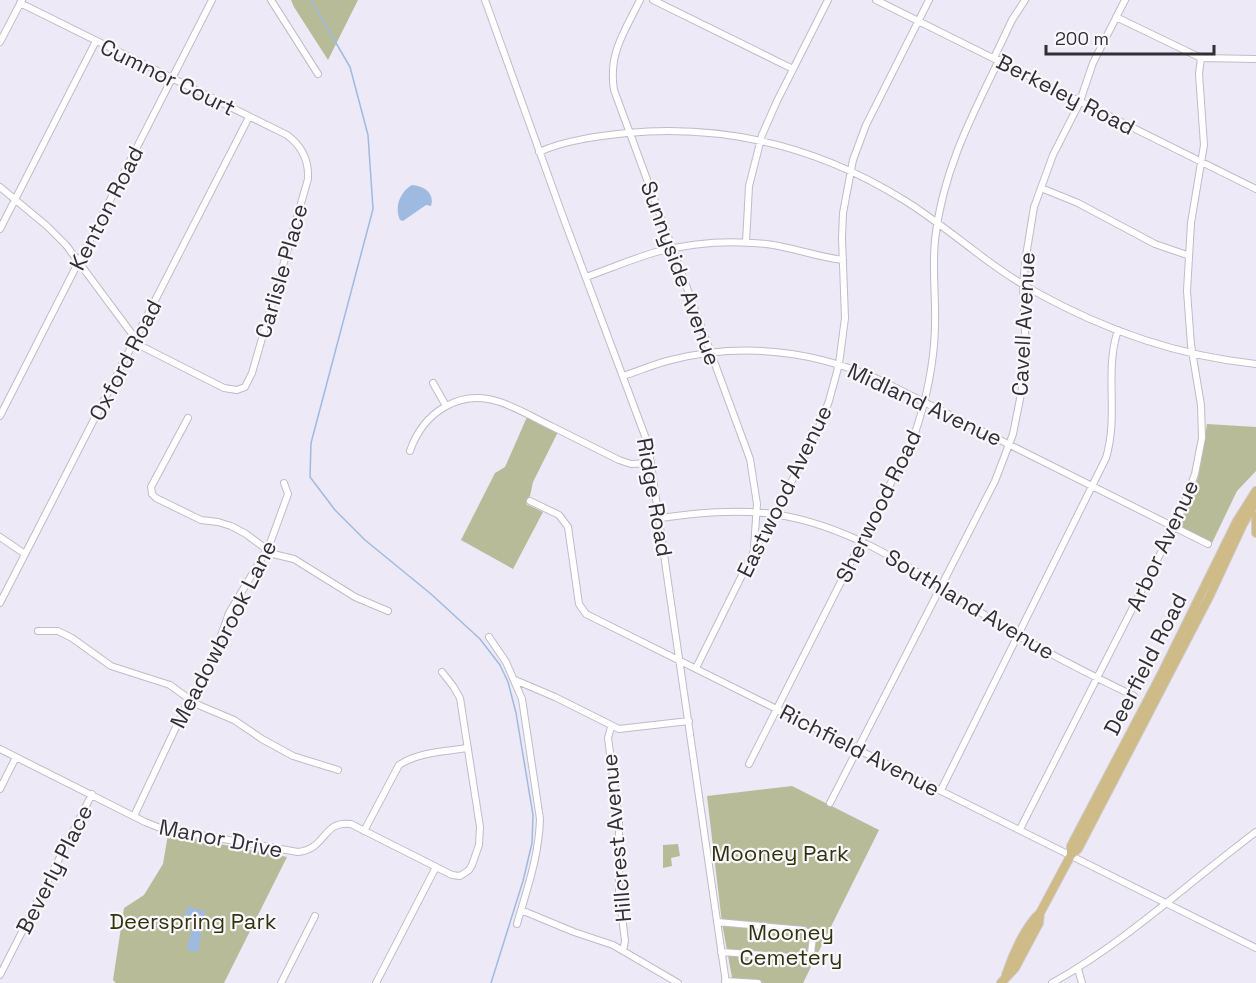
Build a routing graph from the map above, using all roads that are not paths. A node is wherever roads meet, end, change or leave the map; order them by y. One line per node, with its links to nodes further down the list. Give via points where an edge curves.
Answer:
1 (212, 0): 21 (street, Kenton Road)
2 (271, 0): 20 (street)
3 (485, 0): 26 (street, Ridge Road)
4 (640, 0): 24 (street, Sunnyside Avenue, via 616,48 612,68 614,90)
5 (652, 0): 19 (street)
6 (828, 0): 19 (street)
7 (876, 0): 13 (street, Berkeley Road)
8 (929, 0): 13 (street, Eastwood Avenue)
9 (1025, 0): 17 (street, Sherwood Road, via 1011,20)
10 (1125, 0): 12 (street, Cavell Avenue)
11 (21, 1): 14 (street, Cumnor Court); 15 (street)
12 (1116, 17): 16 (street); 22 (street, Cavell Avenue)
13 (919, 21): 17 (street, Berkeley Road); 29 (street, Eastwood Avenue, via 866,125)
14 (96, 41): 21 (street, Cumnor Court); 33 (street)
15 (0, 42)
16 (1200, 58): 18 (street); 28 (street, Arbor Avenue)
17 (997, 59): 22 (street, Berkeley Road); 34 (street, Sherwood Road, via 954,155)
18 (1256, 59)
19 (793, 69): 25 (street)
20 (318, 74)
21 (172, 79): 23 (street, Cumnor Court); 40 (street, Kenton Road)
22 (1080, 100): 28 (street, Berkeley Road); 31 (street, Cavell Avenue)
23 (249, 117): 27 (street, Cumnor Court, via 293,140); 44 (street, Oxford Road)
24 (629, 133): 25 (street, via 687,131); 26 (street); 37 (street, Sunnyside Avenue)
25 (760, 141): 29 (street); 36 (street, via 747,197)
26 (539, 152): 41 (street, Ridge Road)
27 (307, 161): 44 (street, Carlisle Place, via 308,179 249,380 242,389 231,390 141,346)
28 (1202, 162): 32 (street, Berkeley Road); 38 (street, Arbor Avenue)
29 (850, 171): 34 (street); 39 (street, Eastwood Avenue, via 843,213)
30 (0, 187): 33 (street)
31 (1041, 189): 38 (street, via 1091,209 1155,244); 42 (street, Cavell Avenue, via 1031,223)
32 (1256, 189)
33 (15, 199): 35 (street); 40 (street)
34 (937, 222): 42 (street); 51 (street, Sherwood Road, via 934,348)
35 (0, 230)
36 (746, 243): 37 (street); 39 (street)
37 (672, 248): 41 (street); 45 (street, Sunnyside Avenue)
38 (1188, 255): 46 (street, Arbor Avenue)
39 (843, 260): 47 (street, Eastwood Avenue, via 845,309)
40 (79, 261): 44 (street); 53 (street, Kenton Road)
41 (586, 277): 49 (street, Ridge Road)
42 (1023, 284): 43 (street); 55 (street, Cavell Avenue, via 1024,374)
43 (1118, 330): 46 (street); 59 (street, via 1111,368 1112,430 1106,458)
44 (136, 339): 74 (street, Oxford Road)
45 (710, 352): 47 (street, Midland Avenue, via 769,351); 49 (street, Midland Avenue); 63 (street, Sunnyside Avenue, via 750,459)
46 (1193, 353): 48 (street); 67 (street, Arbor Avenue, via 1202,438 1195,474)
47 (839, 364): 51 (street, Midland Avenue); 64 (street, Eastwood Avenue, via 817,432)
48 (1256, 364)
49 (623, 376): 57 (street, Ridge Road, via 645,432)
50 (433, 383): 52 (street)
51 (925, 403): 55 (street, Midland Avenue); 70 (street, Sherwood Road, via 909,450)
52 (446, 406): 56 (street, via 423,424); 57 (street, via 468,399 499,401 619,460)
53 (0, 416)
54 (188, 418): 72 (street, via 151,487 152,494 201,520 231,526)
55 (1010, 445): 59 (street, Midland Avenue); 75 (street, Cavell Avenue)
56 (410, 451)
57 (651, 463): 66 (street, Ridge Road)
58 (284, 483): 72 (street, Meadowbrook Lane, via 288,494)
59 (1093, 487): 67 (street, Midland Avenue); 79 (street)
60 (1256, 491): 105 (main road, Deerfield Road, via 1071,846)
61 (530, 501): 81 (street, Richfield Avenue, via 559,515 568,527 582,610)
62 (1256, 502): 105 (main road, Deerfield Road, via 1078,849)
63 (756, 513): 64 (street, Southland Avenue); 66 (street, Southland Avenue, via 698,513); 73 (street, Sunnyside Avenue)
64 (775, 514): 70 (street, Southland Avenue, via 818,524); 73 (street, Eastwood Avenue)
65 (1256, 516): 68 (main road)
66 (660, 518): 81 (street, Ridge Road)
67 (1174, 527): 71 (street, Midland Avenue); 84 (street, Arbor Avenue)
68 (1256, 533)
69 (0, 537): 74 (street)
70 (862, 542): 75 (street, Southland Avenue); 88 (street, Sherwood Road)
71 (1208, 544)
72 (267, 550): 77 (street, via 294,559 344,591); 87 (street, Meadowbrook Lane, via 229,613 214,661)
73 (753, 551): 82 (street, Eastwood Avenue)
74 (25, 554): 76 (street, Oxford Road)
75 (940, 586): 79 (street, Southland Avenue); 93 (street, Cavell Avenue)
76 (0, 603)
77 (388, 611)
78 (38, 631): 87 (street, via 58,631 111,666 163,682)
79 (1018, 635): 84 (street, Southland Avenue); 98 (street)
80 (489, 637): 85 (street)
81 (679, 658): 82 (street, Richfield Avenue); 89 (street, Ridge Road)
82 (696, 668): 88 (street, Richfield Avenue)
83 (442, 672): 91 (street, via 460,698)
84 (1097, 678): 86 (street, Southland Avenue); 102 (street, Arbor Avenue)
85 (515, 680): 90 (street); 108 (street, via 524,710 540,819 536,864)
86 (1134, 696)
87 (190, 700): 96 (street, via 234,720 293,756); 101 (street, Meadowbrook Lane)
88 (777, 708): 93 (street, Richfield Avenue); 95 (street, Sherwood Road)
89 (689, 721): 90 (street, via 626,729); 110 (street, Ridge Road)
90 (610, 726): 113 (street, Hillcrest Avenue, via 608,738 619,820)
91 (468, 748): 103 (street, via 420,755 399,765); 106 (street, Manor Drive, via 480,827 478,845 465,874 457,876)
92 (0, 749): 94 (street)
93 (857, 749): 98 (street, Richfield Avenue); 100 (street, Cavell Avenue)
94 (16, 757): 97 (street); 99 (street)
95 (749, 764)
96 (338, 770)
97 (0, 789)
98 (941, 790): 102 (street, Richfield Avenue)
99 (92, 794): 101 (street); 116 (street, Beverly Place)
100 (830, 803)
101 (134, 816): 103 (street, Manor Drive, via 160,828 291,852 318,845 336,824 351,824)
102 (1020, 829): 105 (street, Richfield Avenue)
103 (364, 831): 106 (street, Manor Drive)
104 (1256, 832): 107 (street)
105 (1071, 855): 107 (street, Richfield Avenue); 117 (main road, Deerfield Road, via 1015,968)
106 (436, 867): 120 (street)
107 (1166, 903): 112 (street, Richfield Avenue); 115 (street)
108 (521, 910): 111 (street); 113 (street)
109 (315, 916): 119 (street)
110 (717, 922): 114 (street, Ridge Road); 114 (street, via 804,930 813,937 811,953 804,958)
111 (518, 924)
112 (1256, 948)
113 (623, 951): 121 (street)
114 (721, 952): 118 (street, Ridge Road)
115 (1078, 969): 123 (street); 124 (street)
116 (0, 974)
117 (1003, 980)
118 (726, 982): 122 (street)
119 (281, 983)
120 (376, 983)
121 (678, 983)
122 (758, 983)
123 (1053, 983)
124 (1082, 983)

